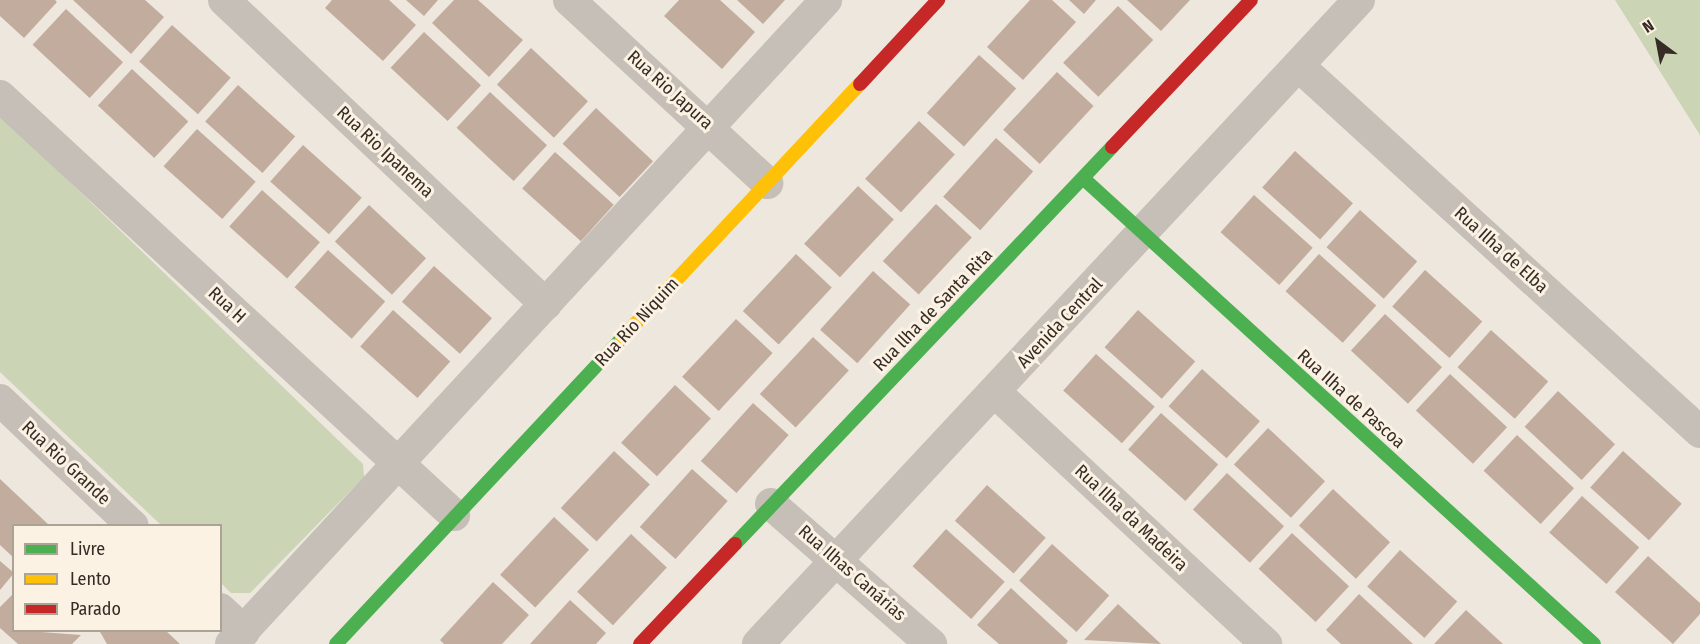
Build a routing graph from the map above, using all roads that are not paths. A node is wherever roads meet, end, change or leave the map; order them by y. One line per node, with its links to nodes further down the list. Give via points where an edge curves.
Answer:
1 (224, 0): 13 (street, Rua Rio Ipanema)
2 (569, 0): 9 (street, Rua Rio Japura)
3 (826, 0): 9 (street)
4 (938, 0): 11 (street, Rua Rio Niquim)
5 (1251, 0): 10 (street, Rua llha de Santa Rita)
6 (1359, 0): 7 (street, Avenida Central)
7 (1301, 68): 12 (street, Avenida Central); 16 (street, Rua Ilha de Elba)
8 (0, 96): 17 (street, Rua H)
9 (710, 126): 11 (street, Rua Rio Japura); 13 (street)
10 (1084, 179): 12 (street, Rua Ilha de Pascoa); 18 (street, Rua llha de Santa Rita)
11 (767, 183): 19 (street, Rua Rio Niquim)
12 (1142, 234): 14 (street, Avenida Central); 29 (street, Rua Ilha de Pascoa)
13 (546, 304): 17 (street)
14 (996, 393): 21 (street, Avenida Central); 28 (street, Rua Ilha da Madeira)
15 (0, 400): 20 (street, Rua Rio Grande)
16 (1700, 432)
17 (397, 463): 19 (street, Rua H); 23 (street)
18 (771, 504): 21 (street, Rua Ilhas Canárias); 25 (street, Rua llha de Santa Rita)
19 (454, 515): 24 (street, Rua Rio Niquim)
20 (132, 524)
21 (839, 559): 26 (street, Avenida Central); 27 (street, Rua Ilhas Canárias)
22 (222, 612): 23 (street)
23 (238, 637)
24 (336, 644)
25 (640, 644)
26 (758, 644)
27 (931, 644)
28 (1266, 644)
29 (1594, 644)

